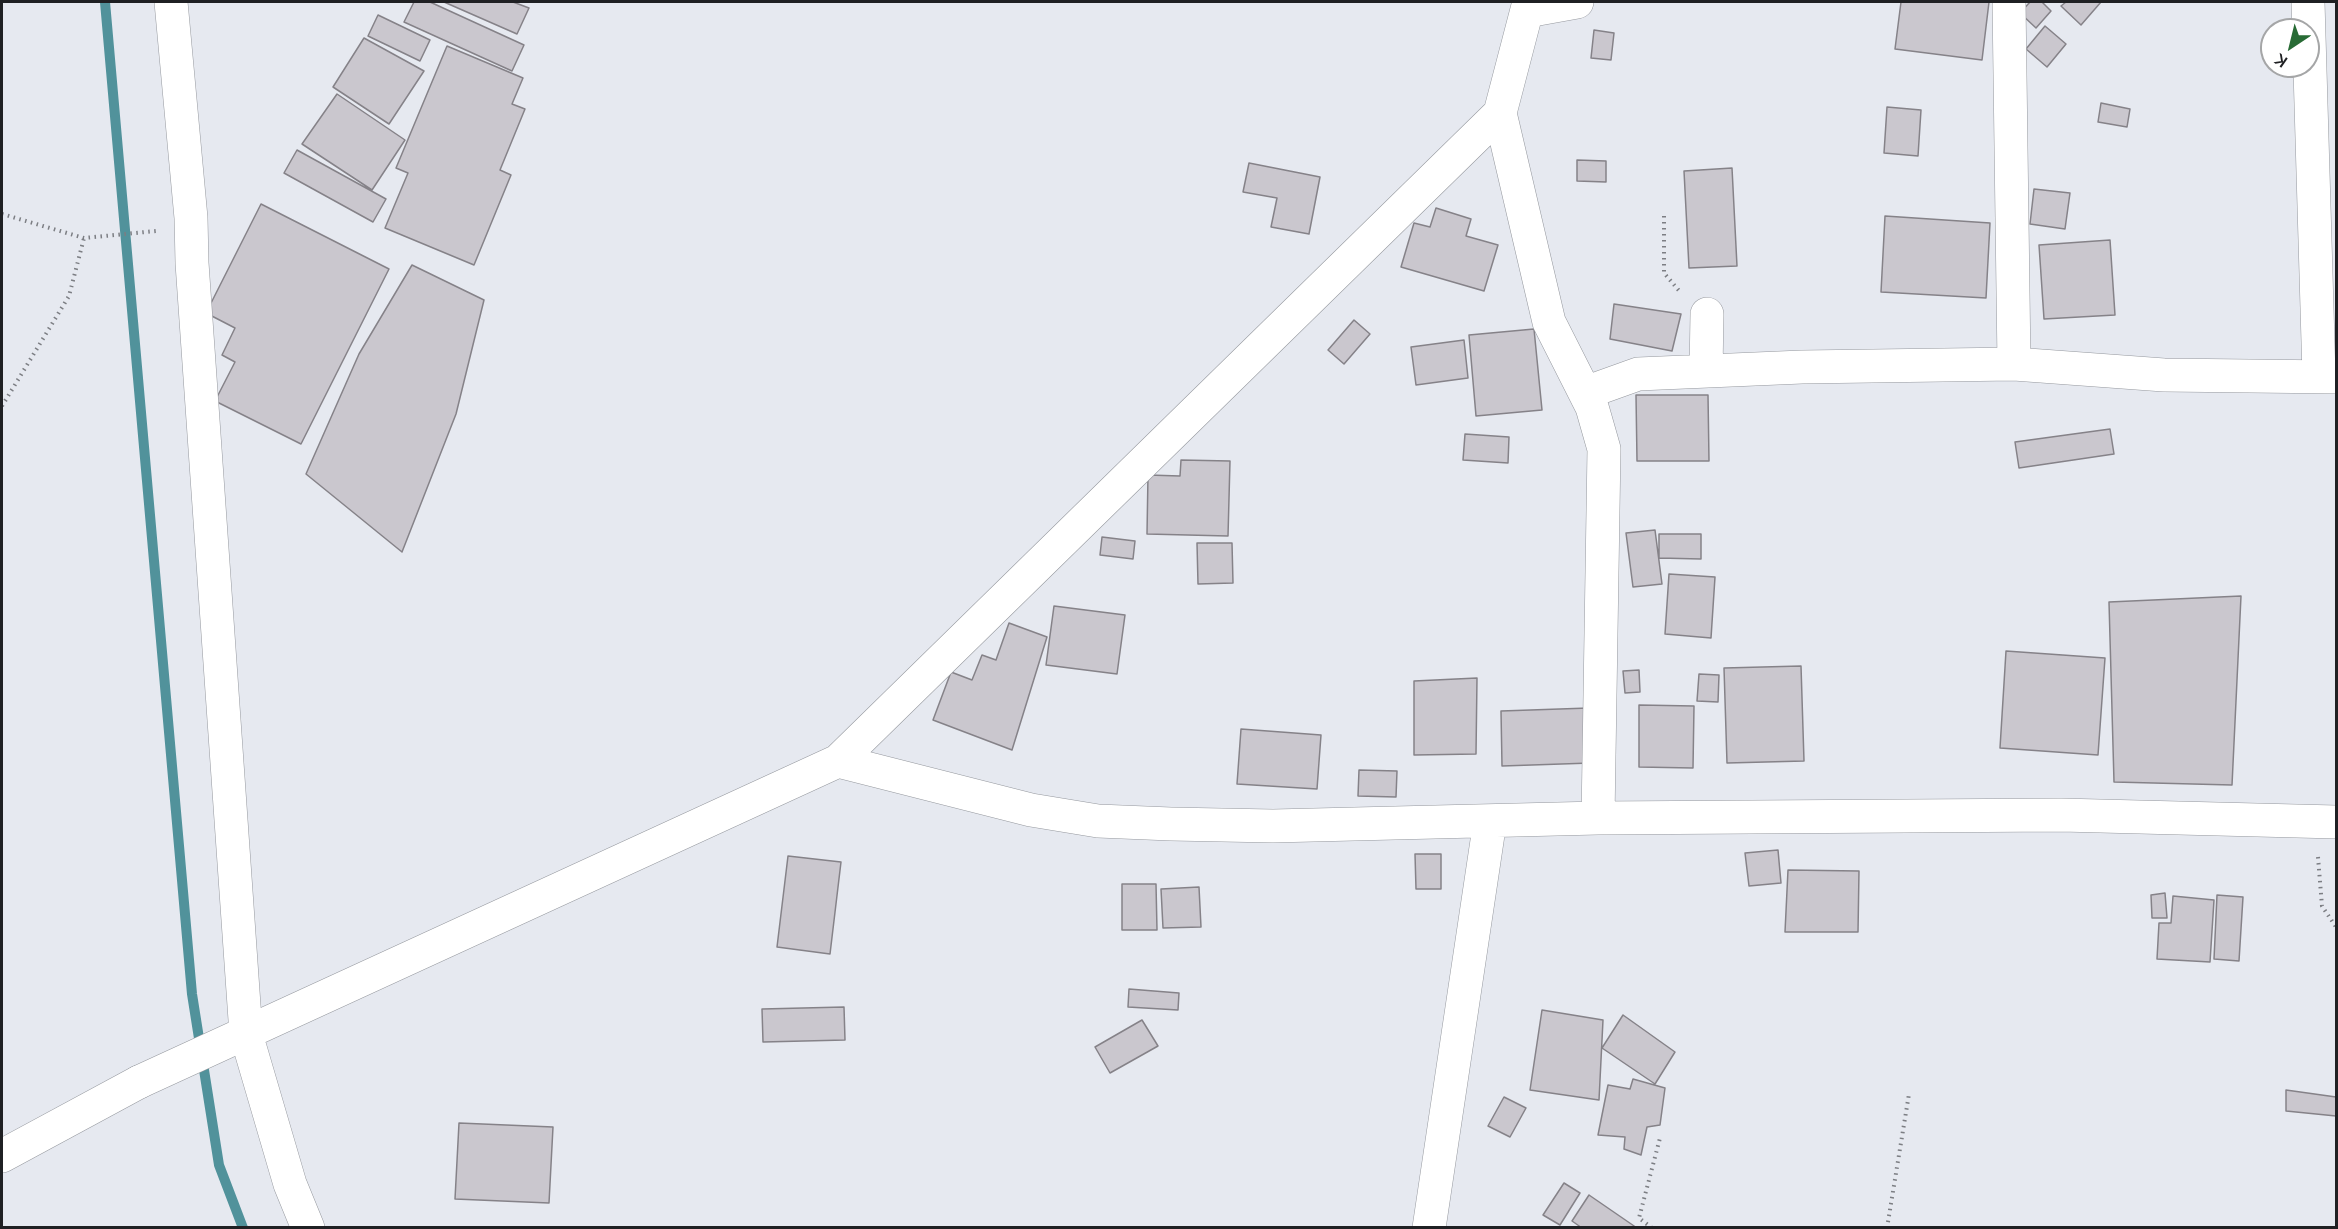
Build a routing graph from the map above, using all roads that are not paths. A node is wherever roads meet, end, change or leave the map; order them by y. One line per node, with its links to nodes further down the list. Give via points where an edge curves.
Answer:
1 (171, 2): 16 (street, via 191,227)
2 (1577, 2): 5 (street)
3 (2009, 2): 8 (street)
4 (2308, 2): 10 (street)
5 (1528, 6): 6 (street)
6 (1500, 113): 11 (street, via 1549,322); 12 (street)
7 (1707, 314): 9 (street)
8 (2014, 364): 9 (street); 10 (street, via 2164,375)
9 (1706, 371): 11 (street, via 1638,374)
10 (2328, 376)
11 (1585, 393): 13 (street, via 1604,449)
12 (838, 761): 14 (street, via 1031,810 1098,821 1273,826); 16 (street)
13 (1598, 818): 14 (street); 15 (street, via 2061,815)
14 (1490, 821): 19 (street)
15 (2327, 822)
16 (246, 1034): 17 (street, via 139,1082); 18 (street, via 290,1184)
17 (2, 1156)
18 (308, 1227)
19 (1429, 1227)

